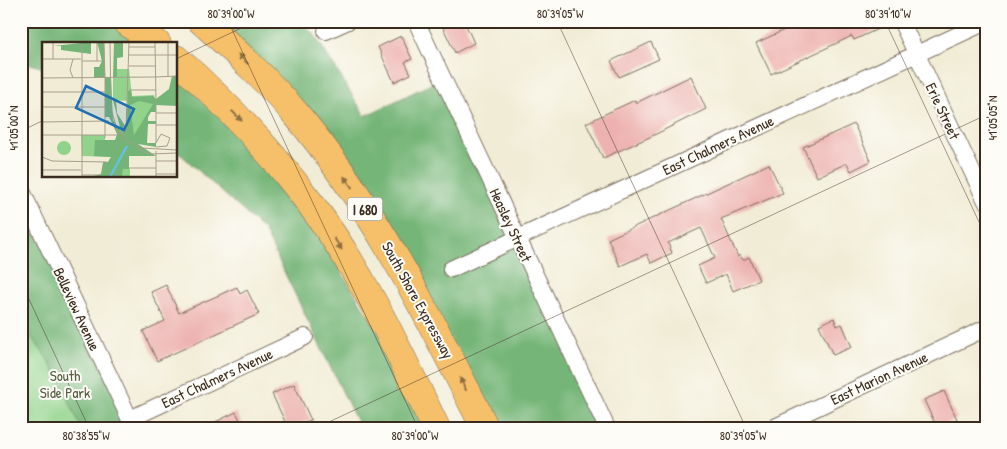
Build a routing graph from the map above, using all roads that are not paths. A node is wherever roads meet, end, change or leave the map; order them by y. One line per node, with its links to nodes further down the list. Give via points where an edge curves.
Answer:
1 (126, 21): 8 (highway)
2 (202, 21): 19 (highway, South Shore Expressway / I 680, one-way to 2, via 399,263 353,190 296,114)
3 (348, 21): 7 (street)
4 (416, 21): 13 (street, Heasley Street)
5 (901, 21): 9 (street, Erie Street)
6 (986, 22): 9 (street, East Chalmers Avenue)
7 (326, 32)
8 (154, 42)
9 (916, 54): 12 (street, Erie Street); 13 (street, East Chalmers Avenue)
10 (178, 61): 18 (highway, I 680, one-way to 18, via 240,119 313,207 364,287)
11 (21, 189): 17 (street, Belleview Avenue)
12 (986, 201)
13 (517, 238): 14 (street, East Chalmers Avenue); 20 (street, Heasley Street)
14 (451, 269)
15 (986, 328): 21 (street, East Marion Avenue)
16 (305, 337): 17 (street, East Chalmers Avenue)
17 (132, 424)
18 (436, 428)
19 (485, 428)
20 (607, 428)
21 (773, 428)

